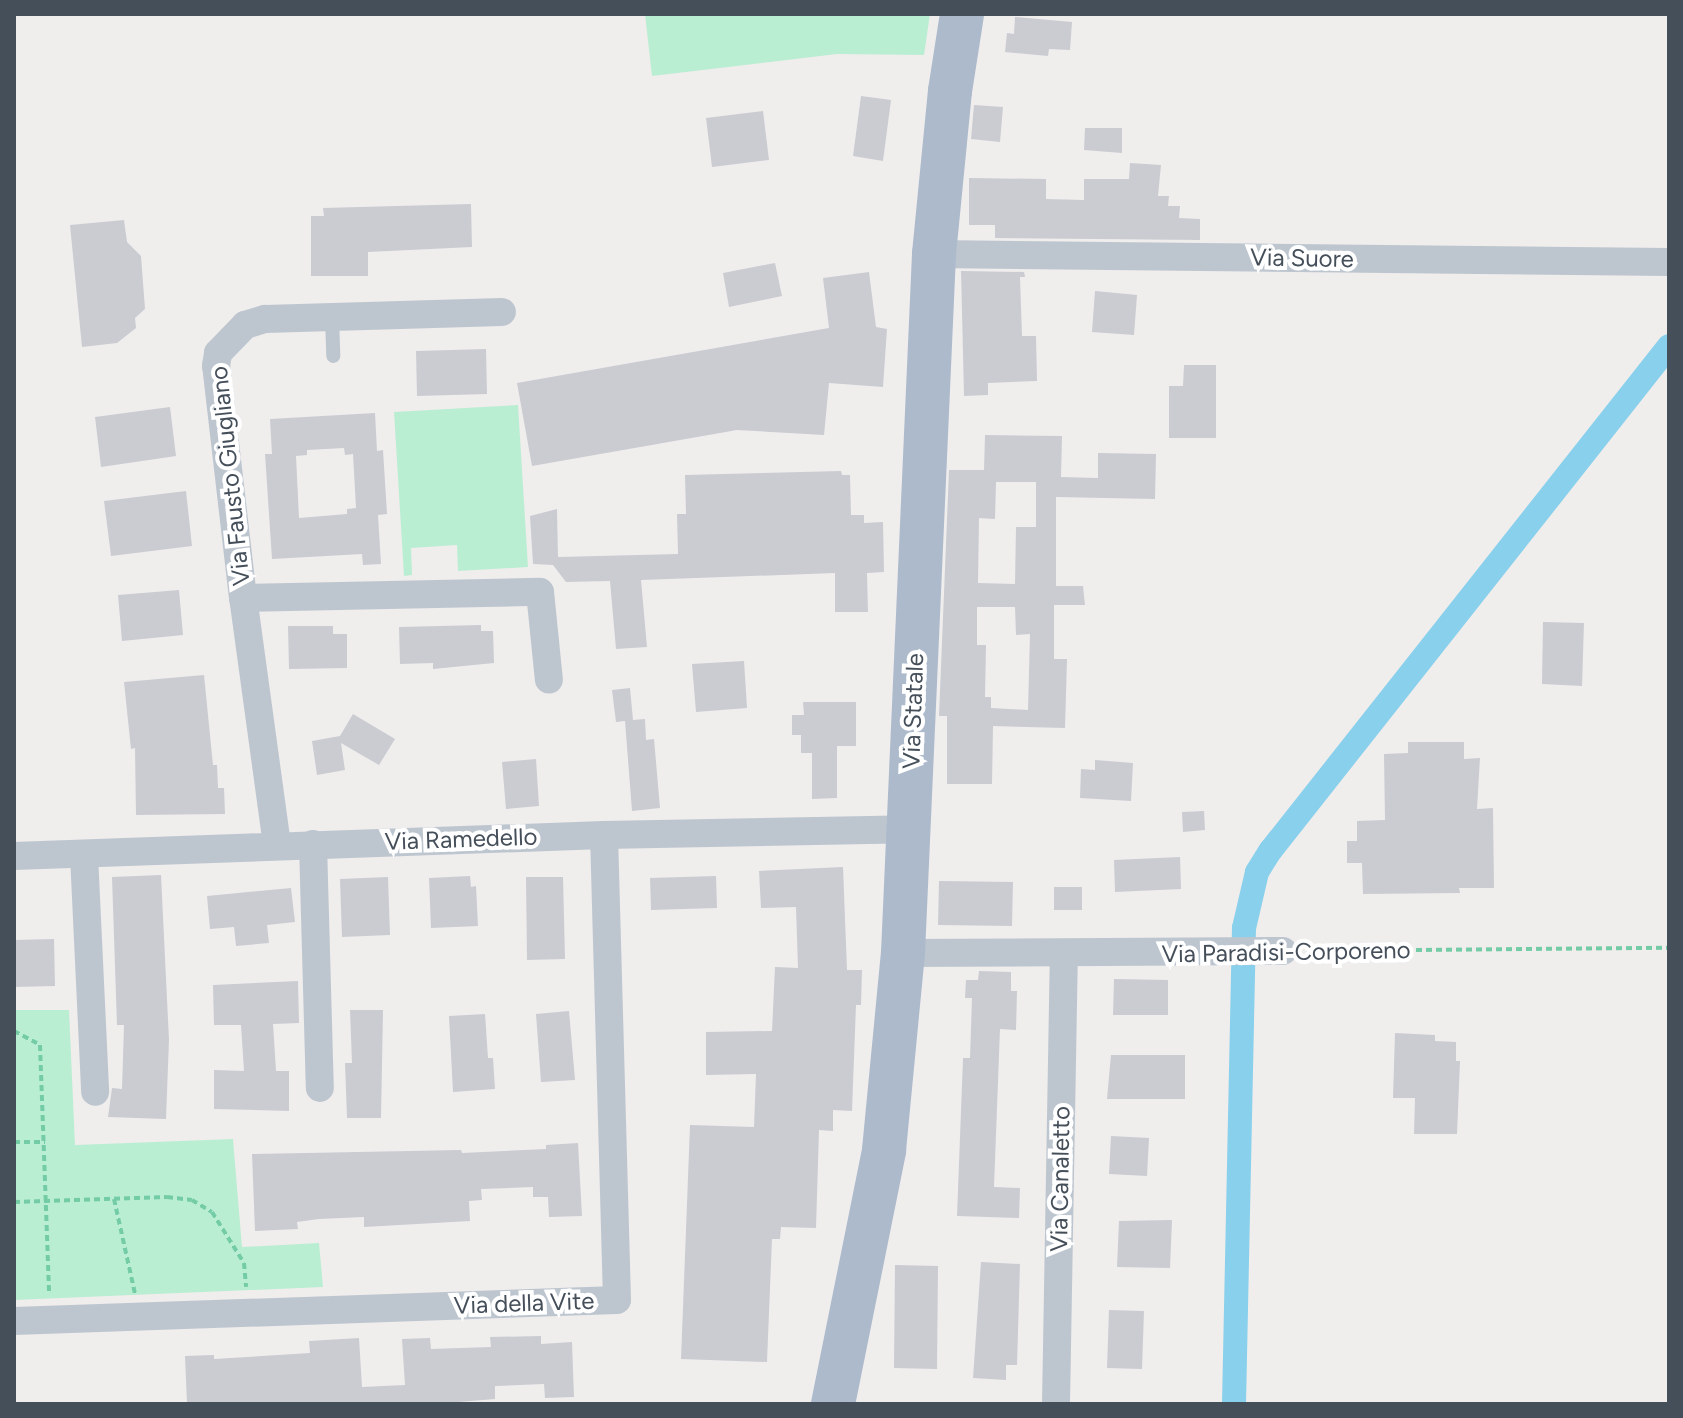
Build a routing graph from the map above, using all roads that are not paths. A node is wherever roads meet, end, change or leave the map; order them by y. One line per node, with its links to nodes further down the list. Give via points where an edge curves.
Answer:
1 (962, 14): 2 (main road, Via Statale)
2 (934, 254): 3 (street, Via Suore); 9 (main road, Via Statale)
3 (1669, 262)
4 (502, 312): 5 (street, Via Fausto Giugliano)
5 (332, 318): 6 (lane); 7 (street, Via Fausto Giugliano, via 265,319 245,325 218,353)
6 (333, 356)
7 (243, 598): 8 (street, via 540,592); 12 (street, Via Fausto Giugliano)
8 (549, 680)
9 (909, 829): 10 (street, Via Ramedello); 16 (main road, Via Statale)
10 (604, 835): 11 (street, Via Ramedello); 20 (street, Via della Vite, via 617,1300)
11 (313, 844): 12 (street, Via Ramedello); 18 (street)
12 (277, 845): 13 (street, Via Ramedello)
13 (84, 855): 14 (street, Via Ramedello); 19 (street)
14 (14, 856)
15 (1283, 951): 17 (street, Via Paradisi-Corporeno)
16 (903, 953): 17 (street, Via Paradisi-Corporeno); 21 (main road, Via Statale, via 884,1150)
17 (1064, 953): 22 (street, Via Canaletto)
18 (320, 1088)
19 (95, 1092)
20 (14, 1321)
21 (833, 1404)
22 (1056, 1404)

